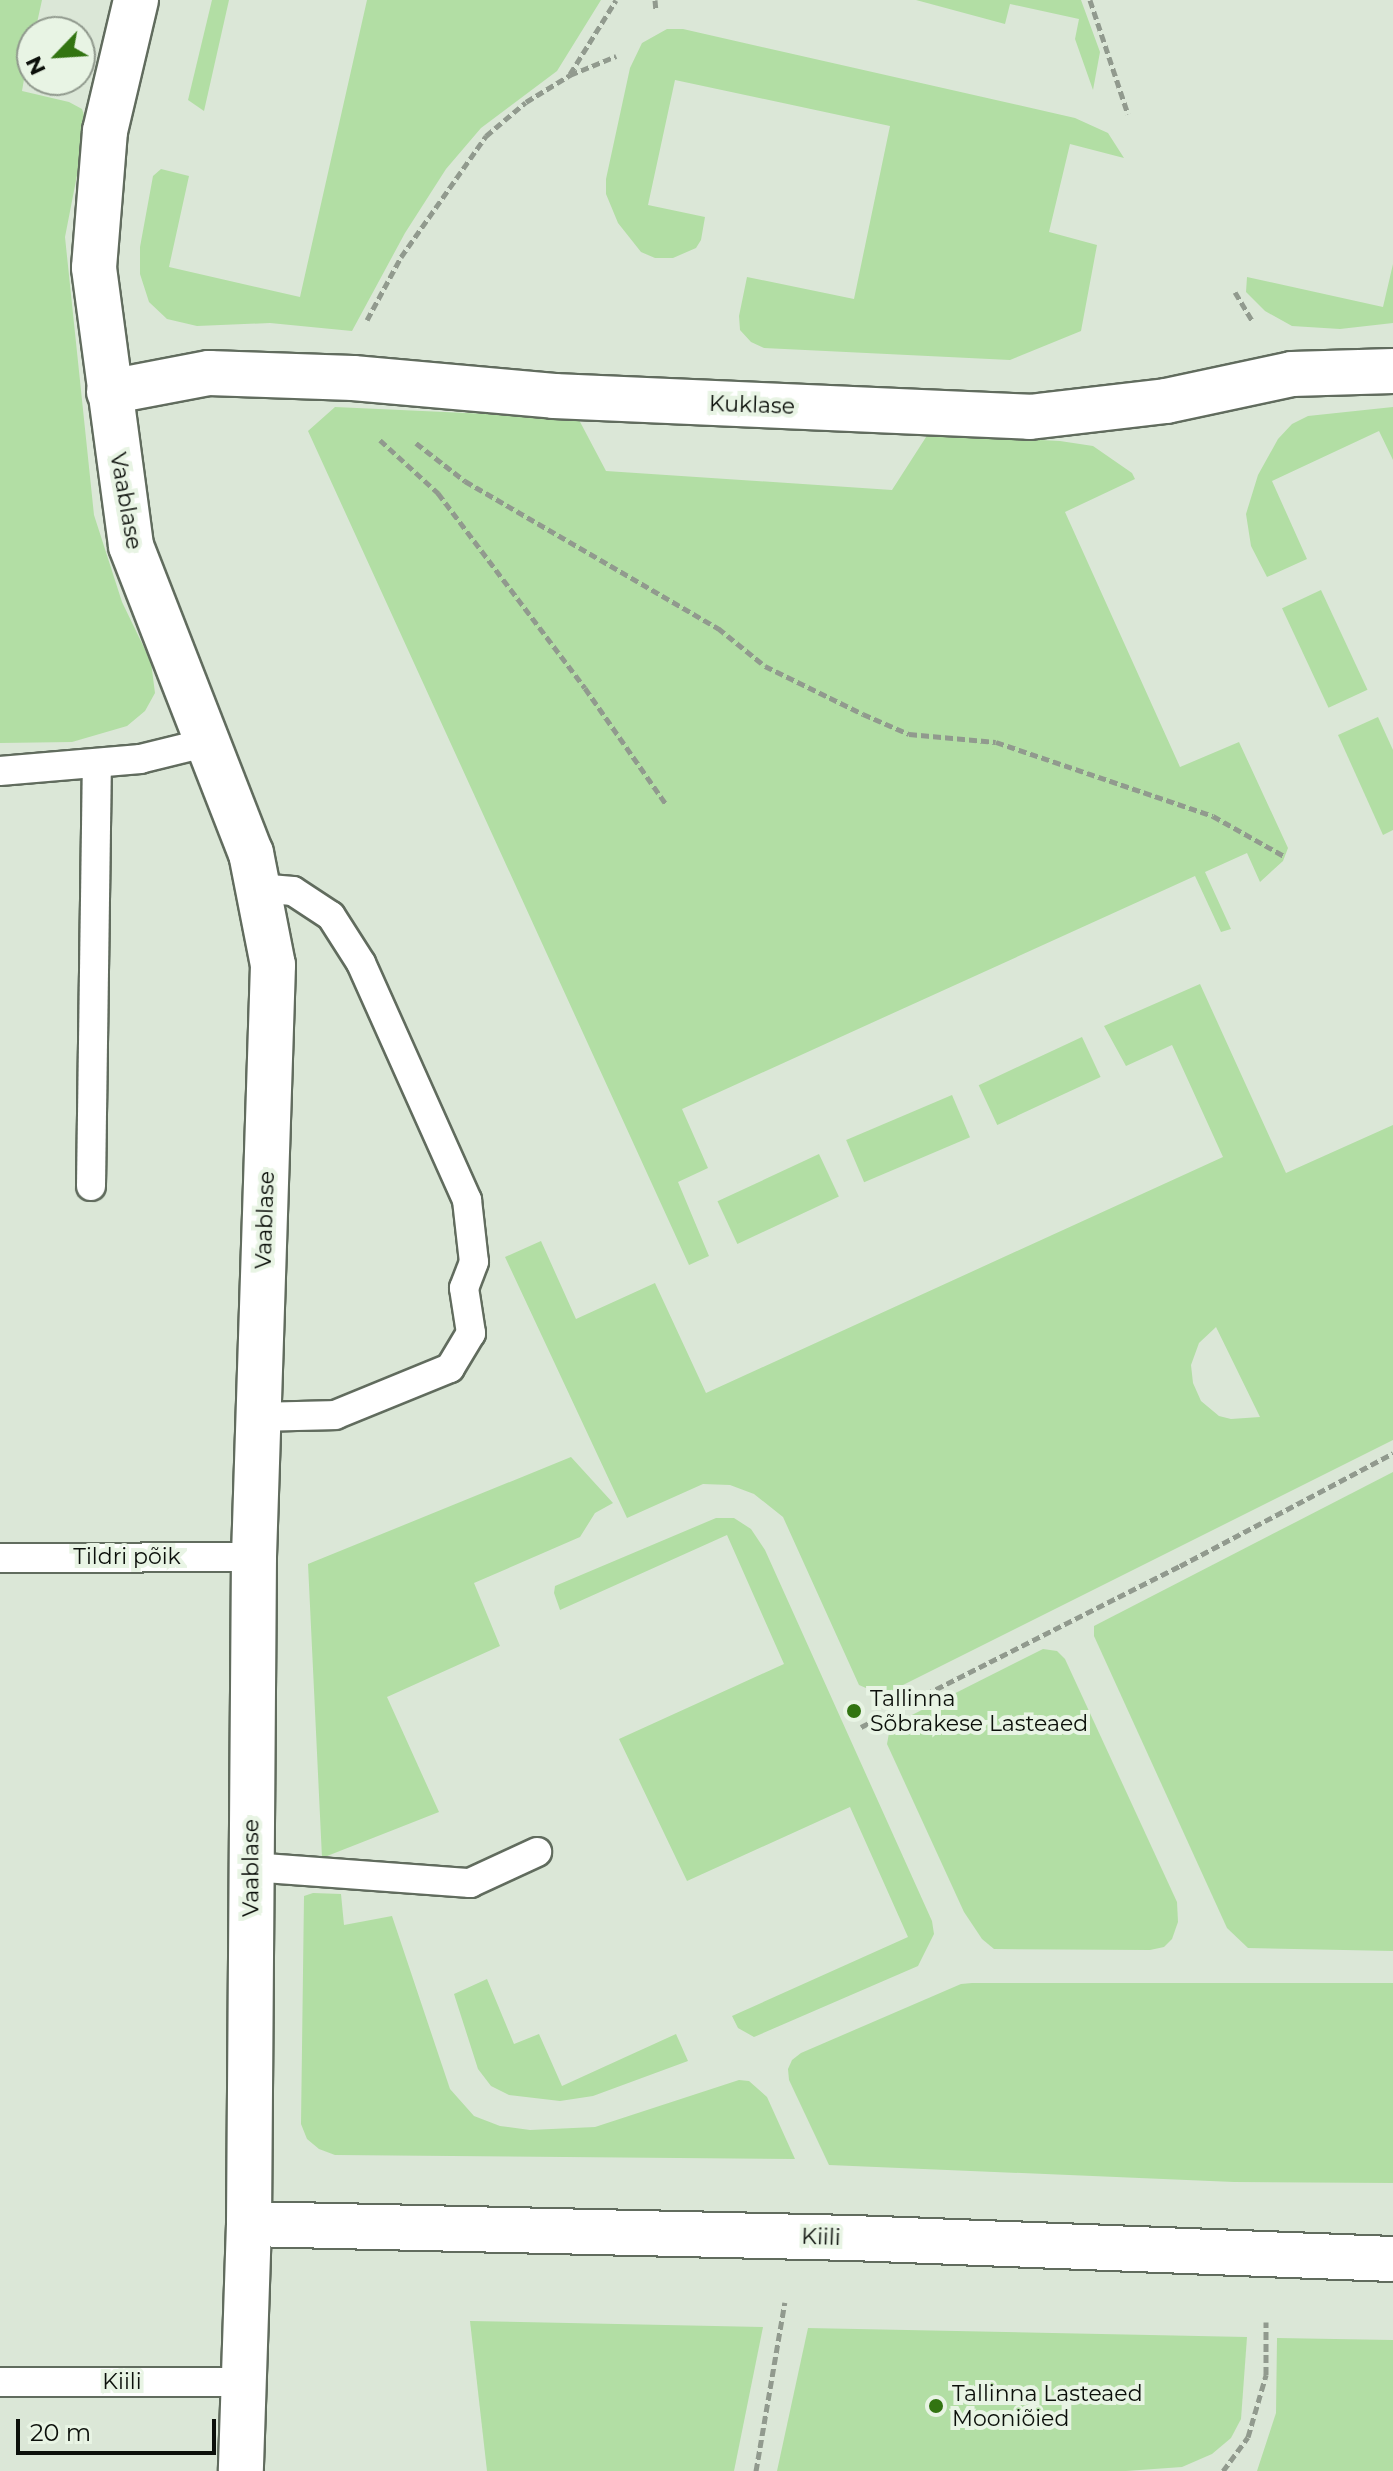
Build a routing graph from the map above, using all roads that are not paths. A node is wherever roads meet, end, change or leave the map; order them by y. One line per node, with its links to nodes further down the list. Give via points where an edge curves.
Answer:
1 (136, 0): 3 (street, Vaablase, via 105,131 94,268)
2 (1393, 371): 3 (street, Kuklase, via 1292,374 1166,401 1030,417 554,396 353,378 209,373)
3 (109, 392): 4 (street, Vaablase, via 131,546)
4 (205, 743): 5 (lane); 7 (street, Vaablase, via 251,853)
5 (97, 764): 6 (lane); 8 (lane)
6 (0, 771)
7 (258, 888): 9 (street, Vaablase, via 273,965); 9 (lane, via 293,891 331,916 361,963 467,1200 474,1262 464,1288 471,1333 450,1368 335,1415)
8 (91, 1186)
9 (259, 1417): 10 (street, Vaablase)
10 (254, 1557): 11 (lane, Tildri põik); 13 (street, Vaablase)
11 (0, 1558)
12 (537, 1852): 13 (lane, via 470,1883)
13 (251, 1867): 14 (street, Vaablase)
14 (249, 2224): 15 (street, Kiili, via 853,2238); 17 (street, Vaablase)
15 (1393, 2259)
16 (0, 2382): 17 (lane, Kiili)
17 (244, 2382): 18 (street, Vaablase)
18 (241, 2471)

